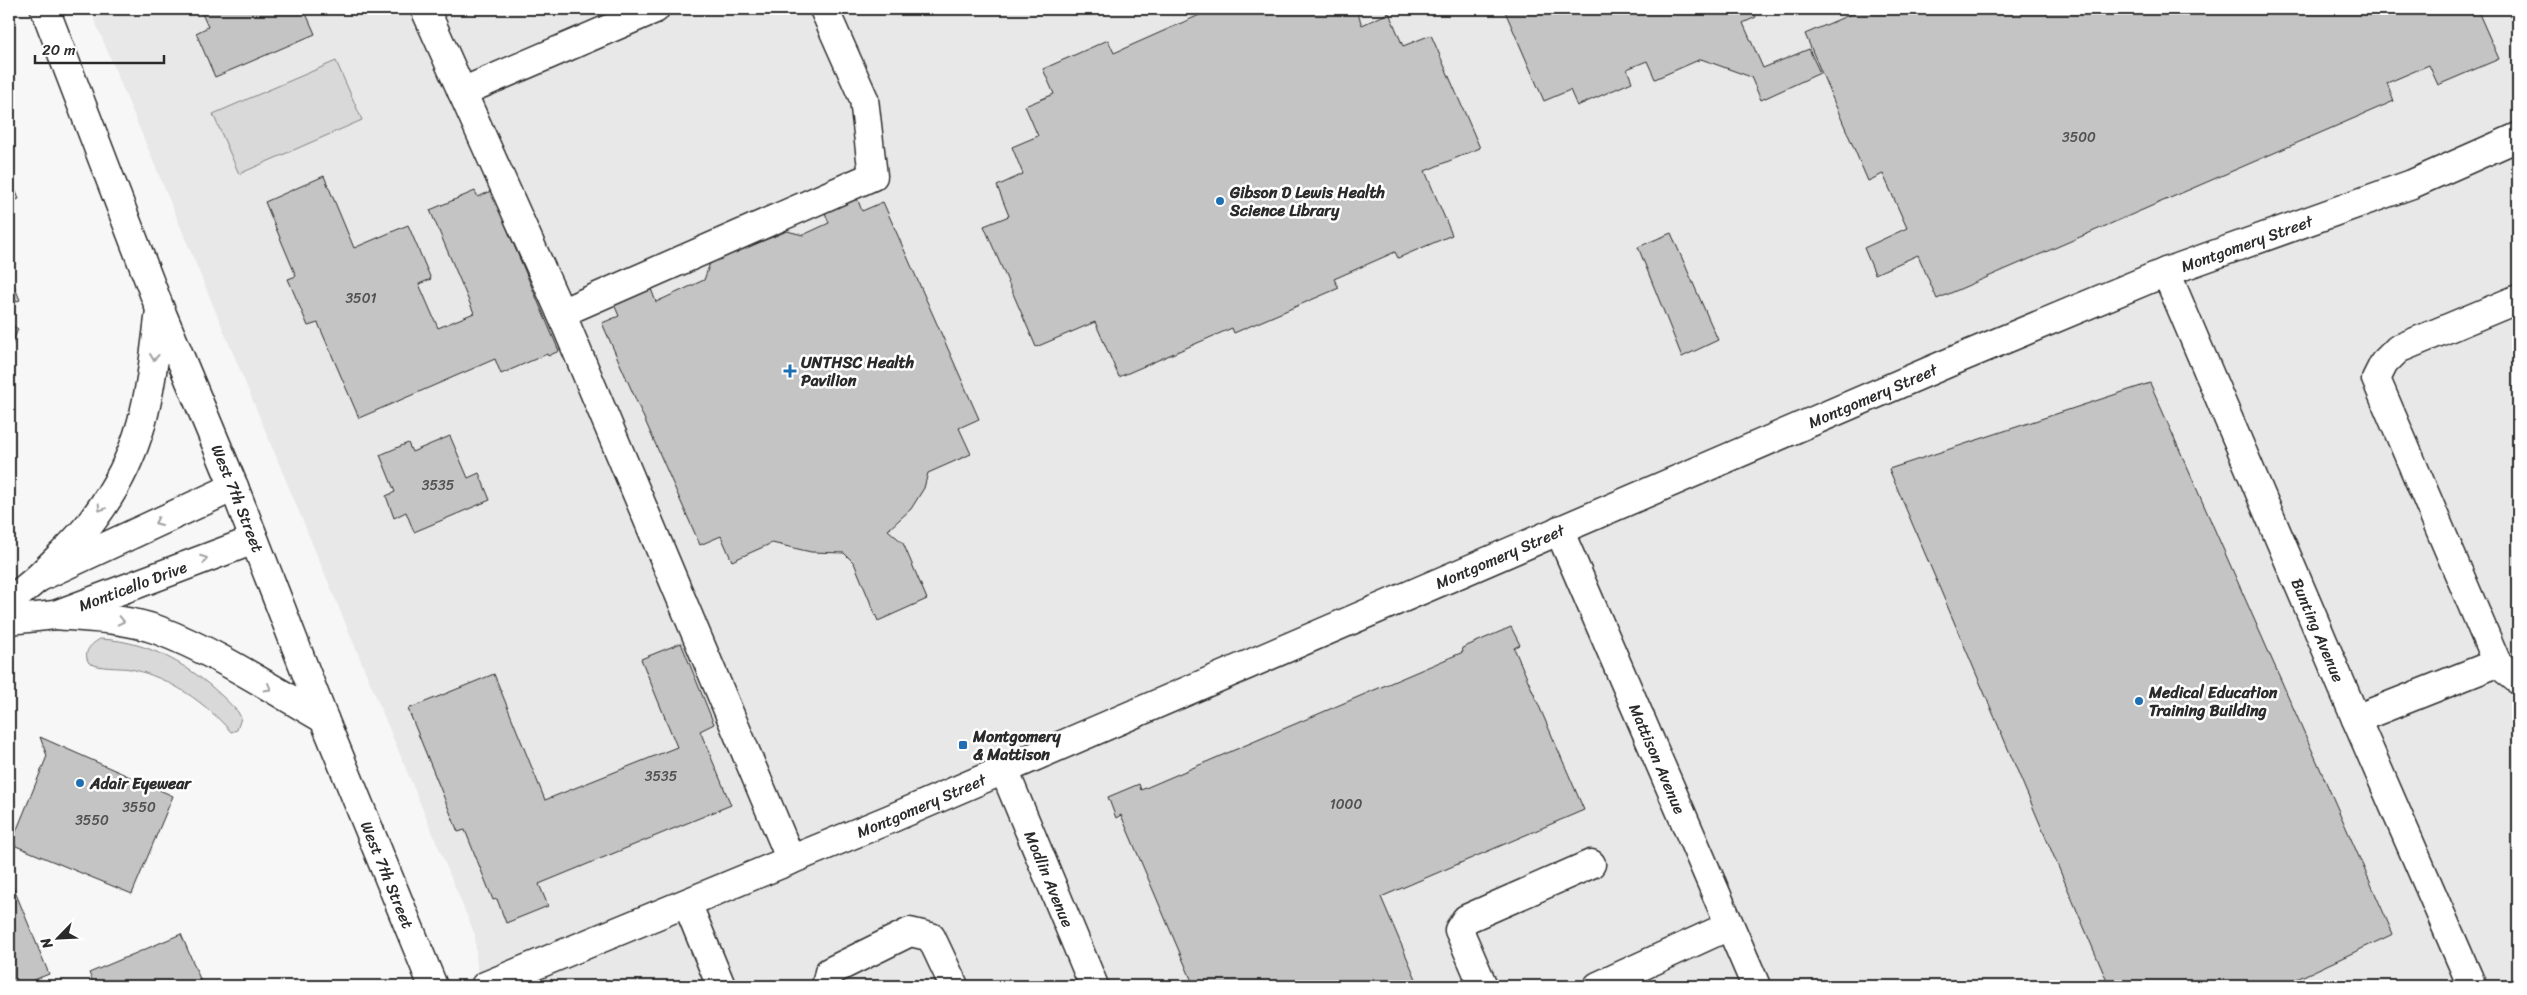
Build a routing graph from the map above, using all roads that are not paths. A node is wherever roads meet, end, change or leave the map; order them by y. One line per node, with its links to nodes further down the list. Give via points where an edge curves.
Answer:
1 (45, 9): 9 (street, West 7th Street)
2 (425, 9): 5 (street)
3 (655, 9): 5 (street)
4 (824, 9): 10 (street, via 864,99 873,176)
5 (462, 92): 10 (street)
6 (2518, 137): 7 (street, Montgomery Street, via 2412,184)
7 (2166, 272): 12 (street, Montgomery Street); 21 (street, Bunting Avenue)
8 (2518, 299): 18 (street, via 2398,349 2384,363 2376,379)
9 (160, 308): 11 (street, West 7th Street); 14 (street, one-way to 14, via 149,400 136,444 120,480 95,518)
10 (561, 313): 23 (street)
11 (234, 487): 13 (street, West 7th Street); 14 (street, one-way to 14)
12 (1558, 530): 22 (street, Montgomery Street); 26 (street, Mattison Avenue)
13 (254, 540): 16 (street, Monticello Drive, one-way to 13); 20 (street, West 7th Street)
14 (38, 578): 15 (street)
15 (9, 602)
16 (56, 616): 17 (street, Monticello Drive); 20 (street, one-way to 20, via 114,619 156,629 201,649)
17 (9, 620)
18 (2497, 663): 19 (street); 21 (street)
19 (2518, 680)
20 (324, 719): 27 (street, West 7th Street)
21 (2356, 719): 36 (street, Bunting Avenue)
22 (1004, 770): 23 (street, Montgomery Street); 32 (street, Modlin Avenue)
23 (790, 860): 25 (street, Montgomery Street)
24 (1591, 864): 33 (street, via 1466,918 1459,930)
25 (687, 903): 28 (street, Montgomery Street); 29 (street)
26 (1729, 926): 34 (street); 35 (street, Mattison Avenue)
27 (433, 986)
28 (485, 986)
29 (721, 986)
30 (826, 986): 31 (street, via 829,972 910,932 931,937)
31 (954, 986)
32 (1094, 986)
33 (1483, 986)
34 (1598, 986)
35 (1756, 986)
36 (2472, 986)

